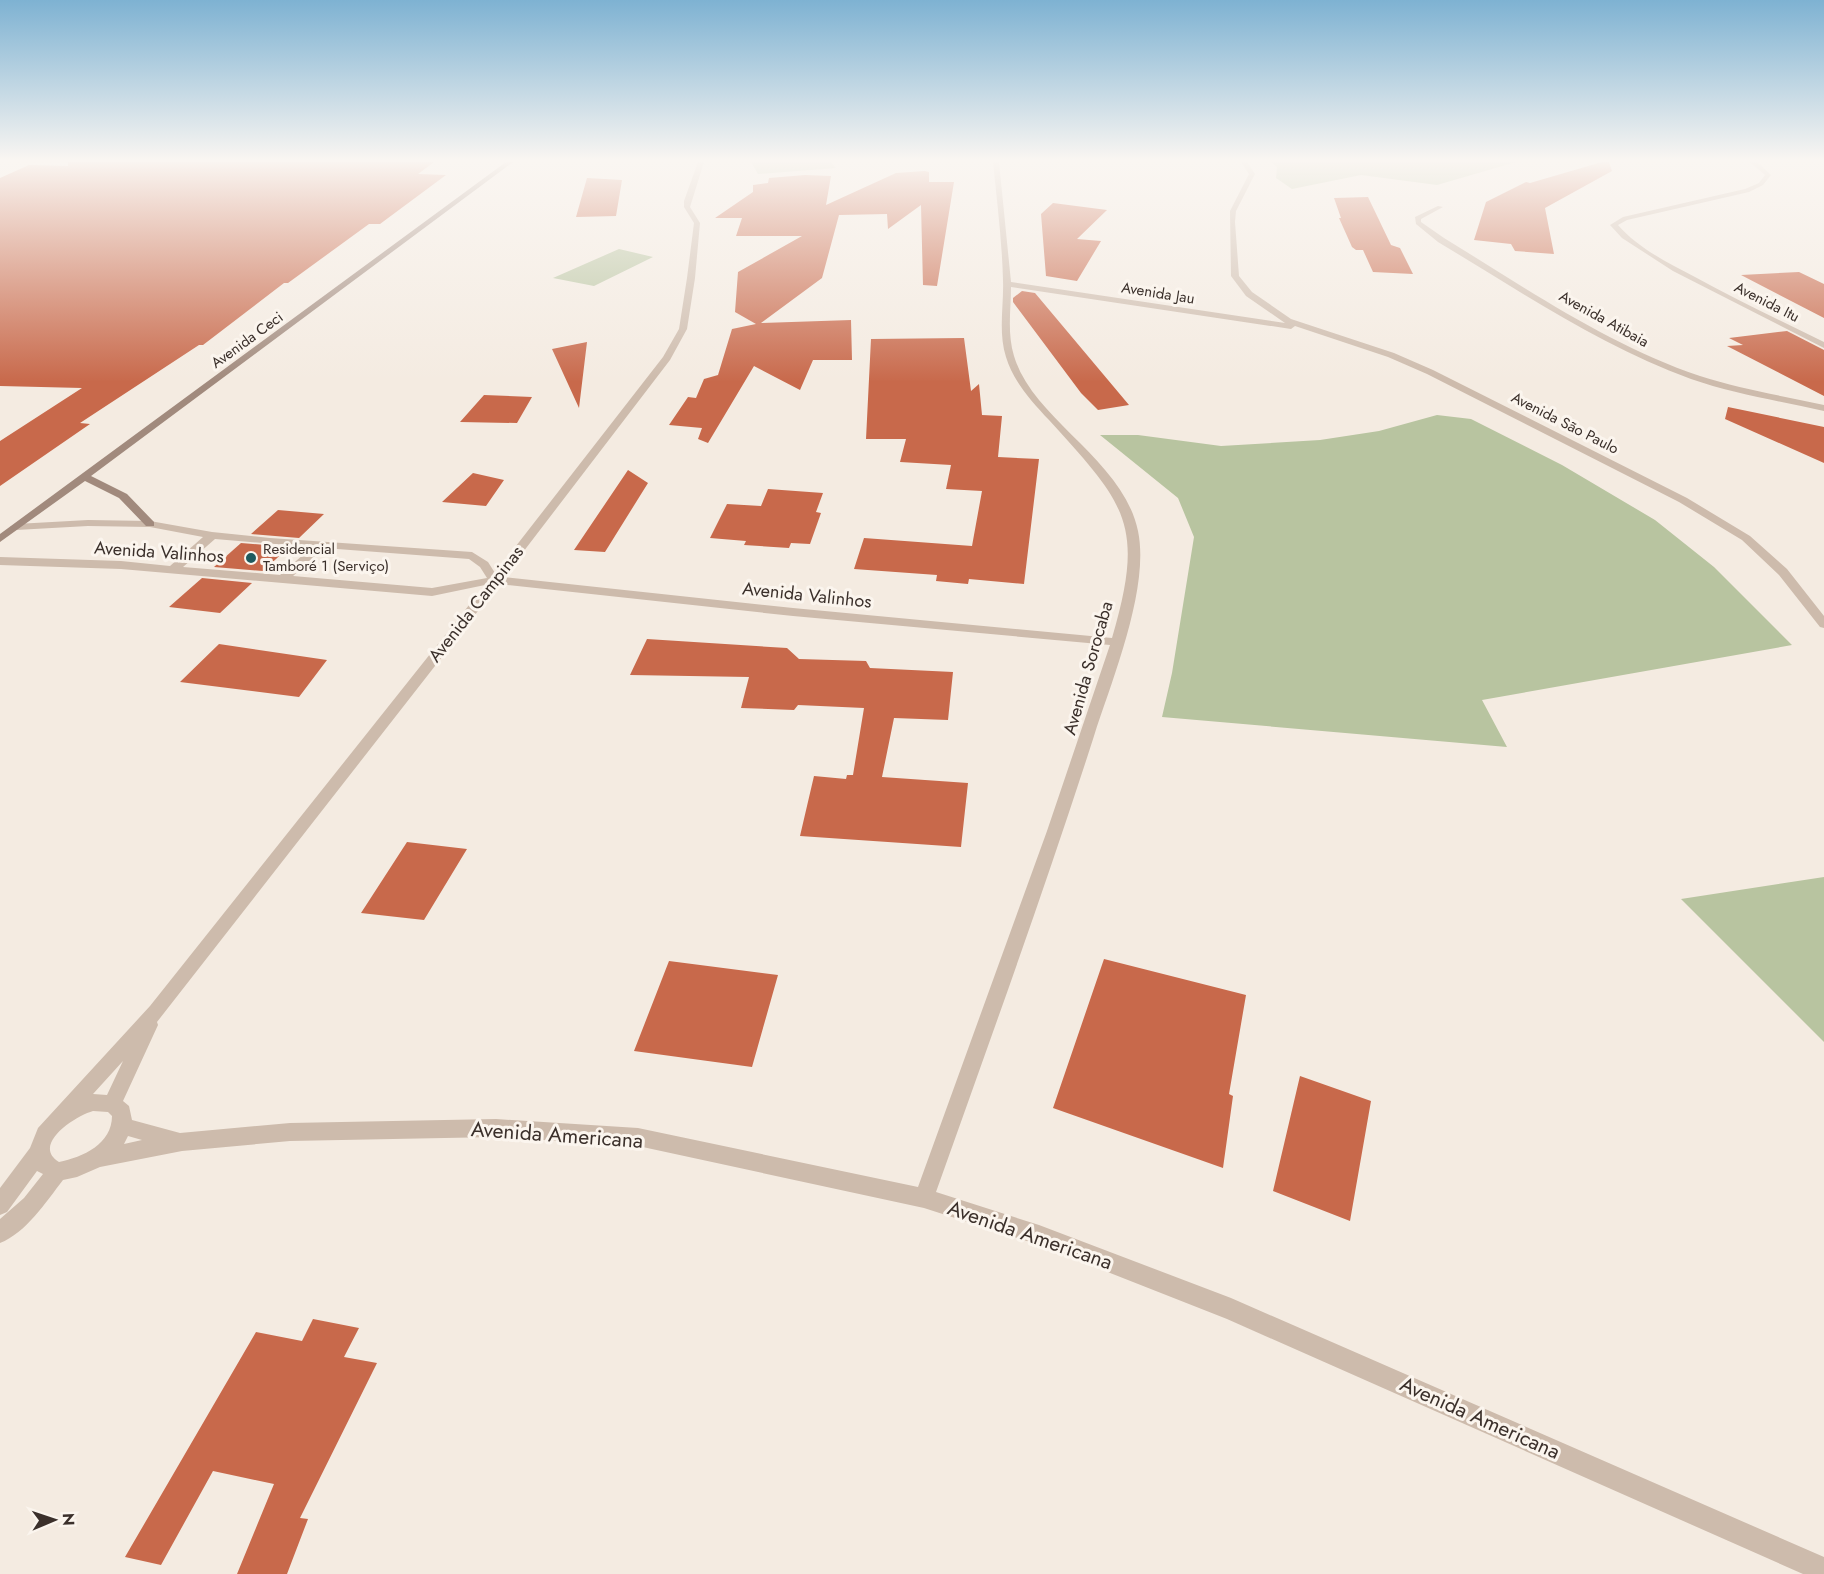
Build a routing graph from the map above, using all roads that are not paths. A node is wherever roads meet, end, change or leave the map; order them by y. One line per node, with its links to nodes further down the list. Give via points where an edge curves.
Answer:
1 (411, 235): 13 (main road, Avenida Ceci)
2 (695, 235): 22 (street, Avenida Campinas, via 686,313 676,342 598,450)
3 (1003, 235): 7 (street, Avenida Sorocaba)
4 (1233, 235): 10 (street, Avenida São Paulo, via 1234,276 1256,305)
5 (1435, 235): 12 (street, Avenida Atibaia, via 1601,335 1653,361 1696,378)
6 (1622, 235): 11 (street, Avenida Itu, via 1648,255)
7 (1007, 284): 9 (street, Avenida Jau); 24 (street, Avenida Sorocaba, via 1005,341 1013,365 1097,468 1120,500 1132,530 1134,568)
8 (1245, 312): 9 (street)
9 (1233, 318): 10 (street, Avenida Jau)
10 (1306, 327): 23 (street, Avenida São Paulo, via 1430,372 1683,500 1746,538 1784,572)
11 (1824, 345)
12 (1824, 408)
13 (84, 477): 14 (main road, via 123,496); 15 (main road, Avenida Ceci)
14 (150, 524): 15 (street, Avenida Valinhos); 16 (street, Avenida Valinhos)
15 (16, 527): 17 (main road, Avenida Ceci)
16 (212, 535): 18 (street, Avenida Valinhos); 20 (street)
17 (0, 539)
18 (321, 545): 21 (street); 22 (street, Avenida Valinhos, via 472,556)
19 (0, 561): 20 (street, Avenida Valinhos)
20 (172, 570): 21 (street, Avenida Valinhos)
21 (282, 580): 22 (street, Avenida Valinhos, via 432,592)
22 (494, 580): 24 (street, Avenida Valinhos); 25 (street, Avenida Campinas)
23 (1824, 624)
24 (1117, 642): 33 (street, Avenida Sorocaba, via 1076,771)
25 (156, 1011): 26 (street, Avenida Campinas); 27 (street, Avenida Campinas)
26 (112, 1104): 27 (street, via 97,1102 78,1107); 28 (street, via 122,1112)
27 (60, 1118): 30 (street, via 45,1134)
28 (123, 1126): 29 (street, Avenida Americana); 31 (street)
29 (182, 1142): 31 (street, Avenida Americana); 33 (street, Avenida Americana, via 290,1132 496,1128 638,1137)
30 (39, 1152): 32 (street, via 44,1164); 34 (street)
31 (98, 1158): 32 (street)
32 (57, 1172): 35 (street, via 31,1205)
33 (924, 1198): 36 (street, Avenida Americana, via 1039,1235 1231,1308)
34 (0, 1205)
35 (0, 1233)
36 (1824, 1570)

